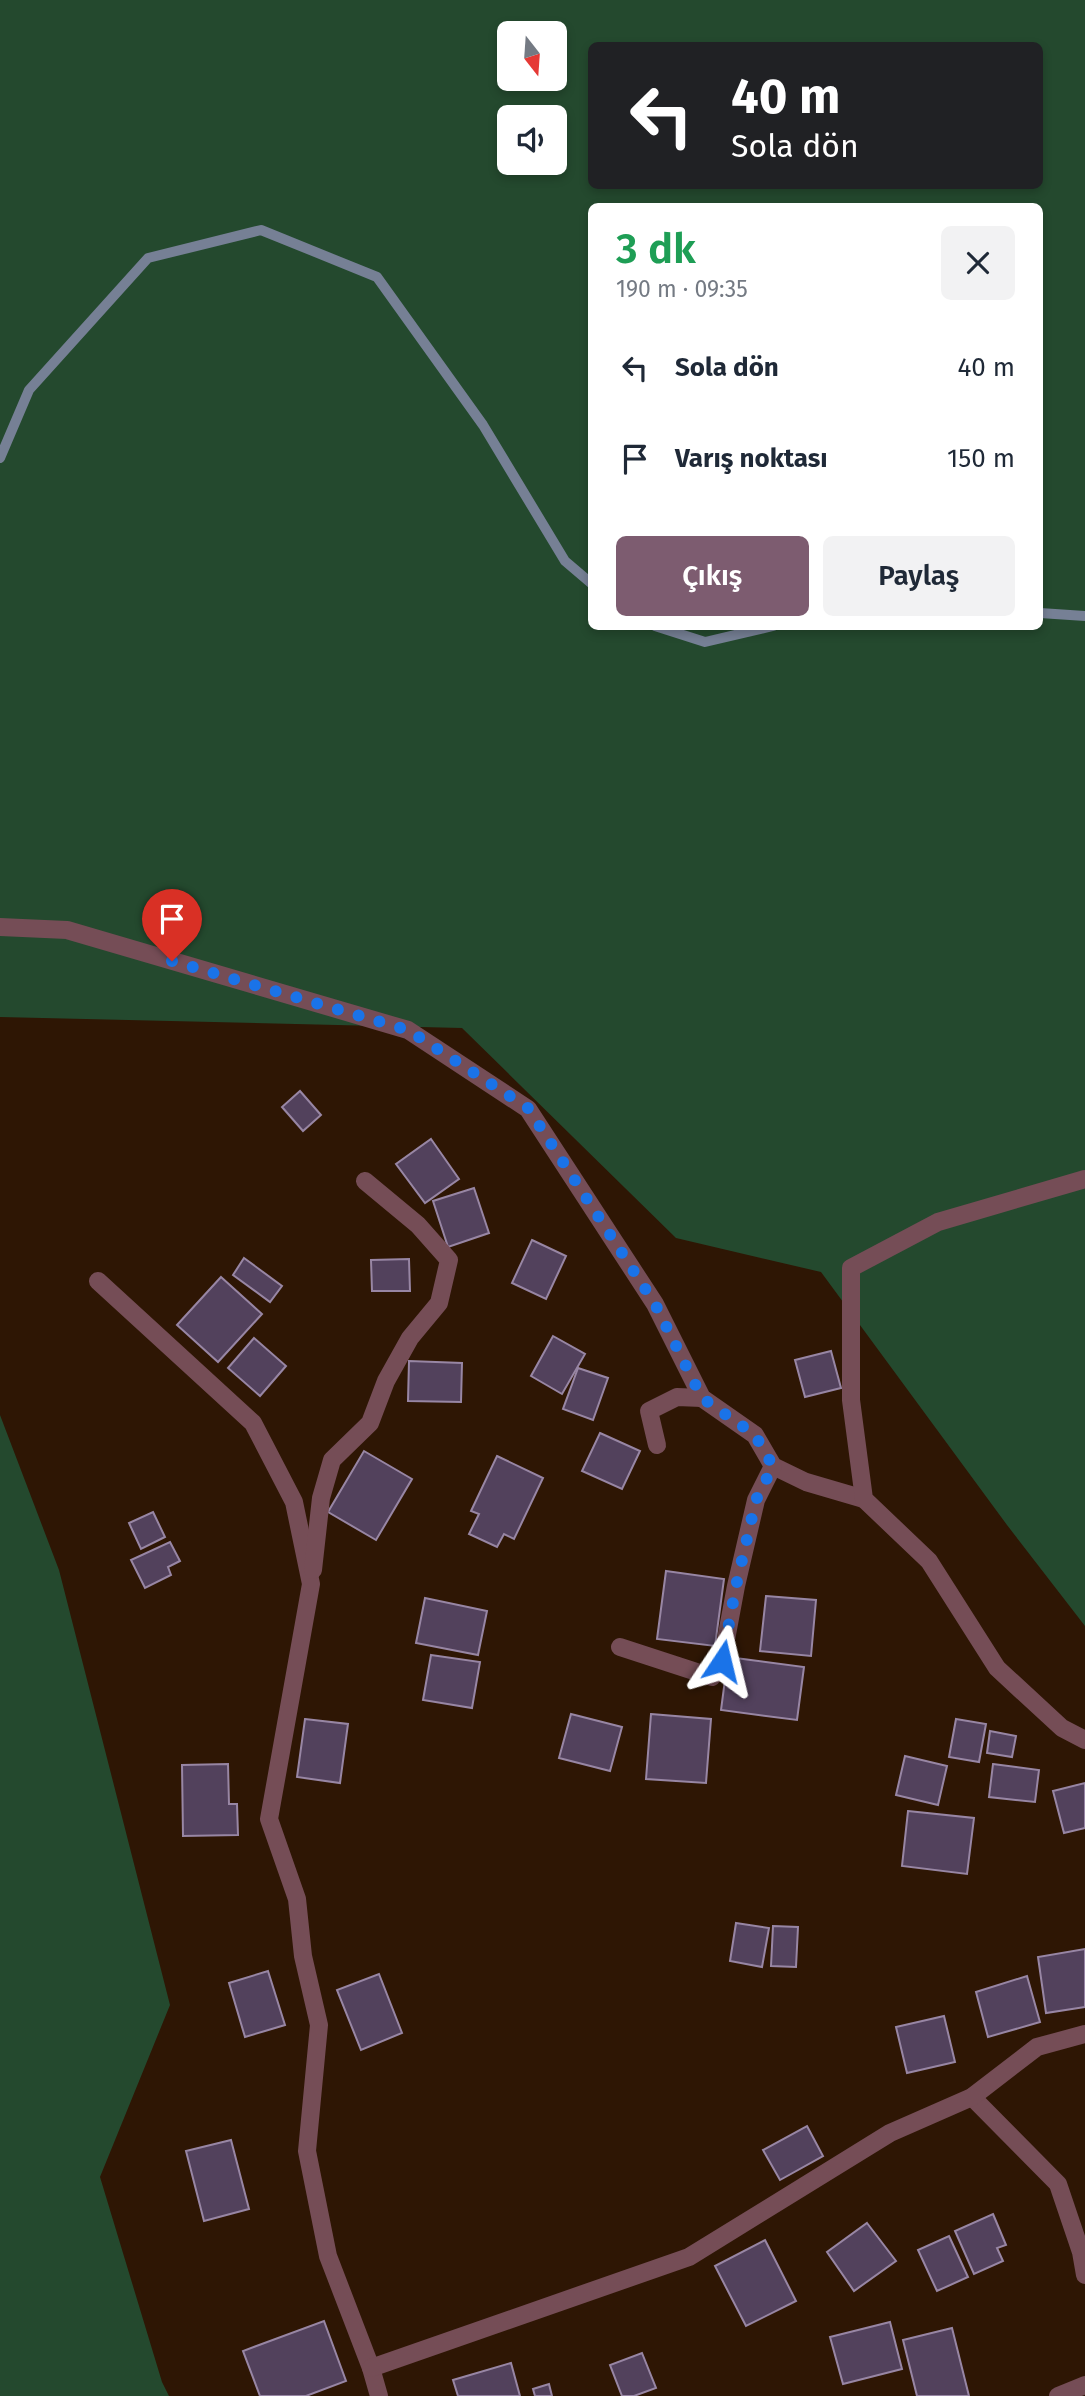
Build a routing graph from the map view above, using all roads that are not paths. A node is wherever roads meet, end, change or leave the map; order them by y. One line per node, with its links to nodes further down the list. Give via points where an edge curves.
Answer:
1 (0, 927): 5 (street, via 67,930 408,1030 528,1108 655,1304)
2 (1085, 1179): 8 (street, via 938,1222 850,1268 850,1400)
3 (365, 1181): 9 (street, via 418,1225 449,1260 439,1303 410,1338 370,1423 332,1460 321,1498)
4 (98, 1282): 9 (street, via 253,1423 294,1502)
5 (702, 1398): 6 (street, via 677,1397 649,1411); 7 (street, via 755,1435)
6 (657, 1445)
7 (773, 1466): 8 (street, via 806,1482); 10 (street, via 756,1500 722,1661 712,1677)
8 (864, 1499): 11 (street, via 929,1561 997,1668 1062,1728)
9 (311, 1584): 15 (street, via 268,1819 297,1899 303,1956 319,2025 307,2151 328,2256)
10 (620, 1647)
11 (1085, 1740)
12 (1085, 2034): 13 (street, via 1037,2047)
13 (972, 2097): 14 (street, via 1058,2184); 15 (street, via 890,2133 689,2257)
14 (1085, 2274)
15 (371, 2368): 17 (street)
16 (1085, 2385): 18 (street)
17 (379, 2396)
18 (1058, 2396)

